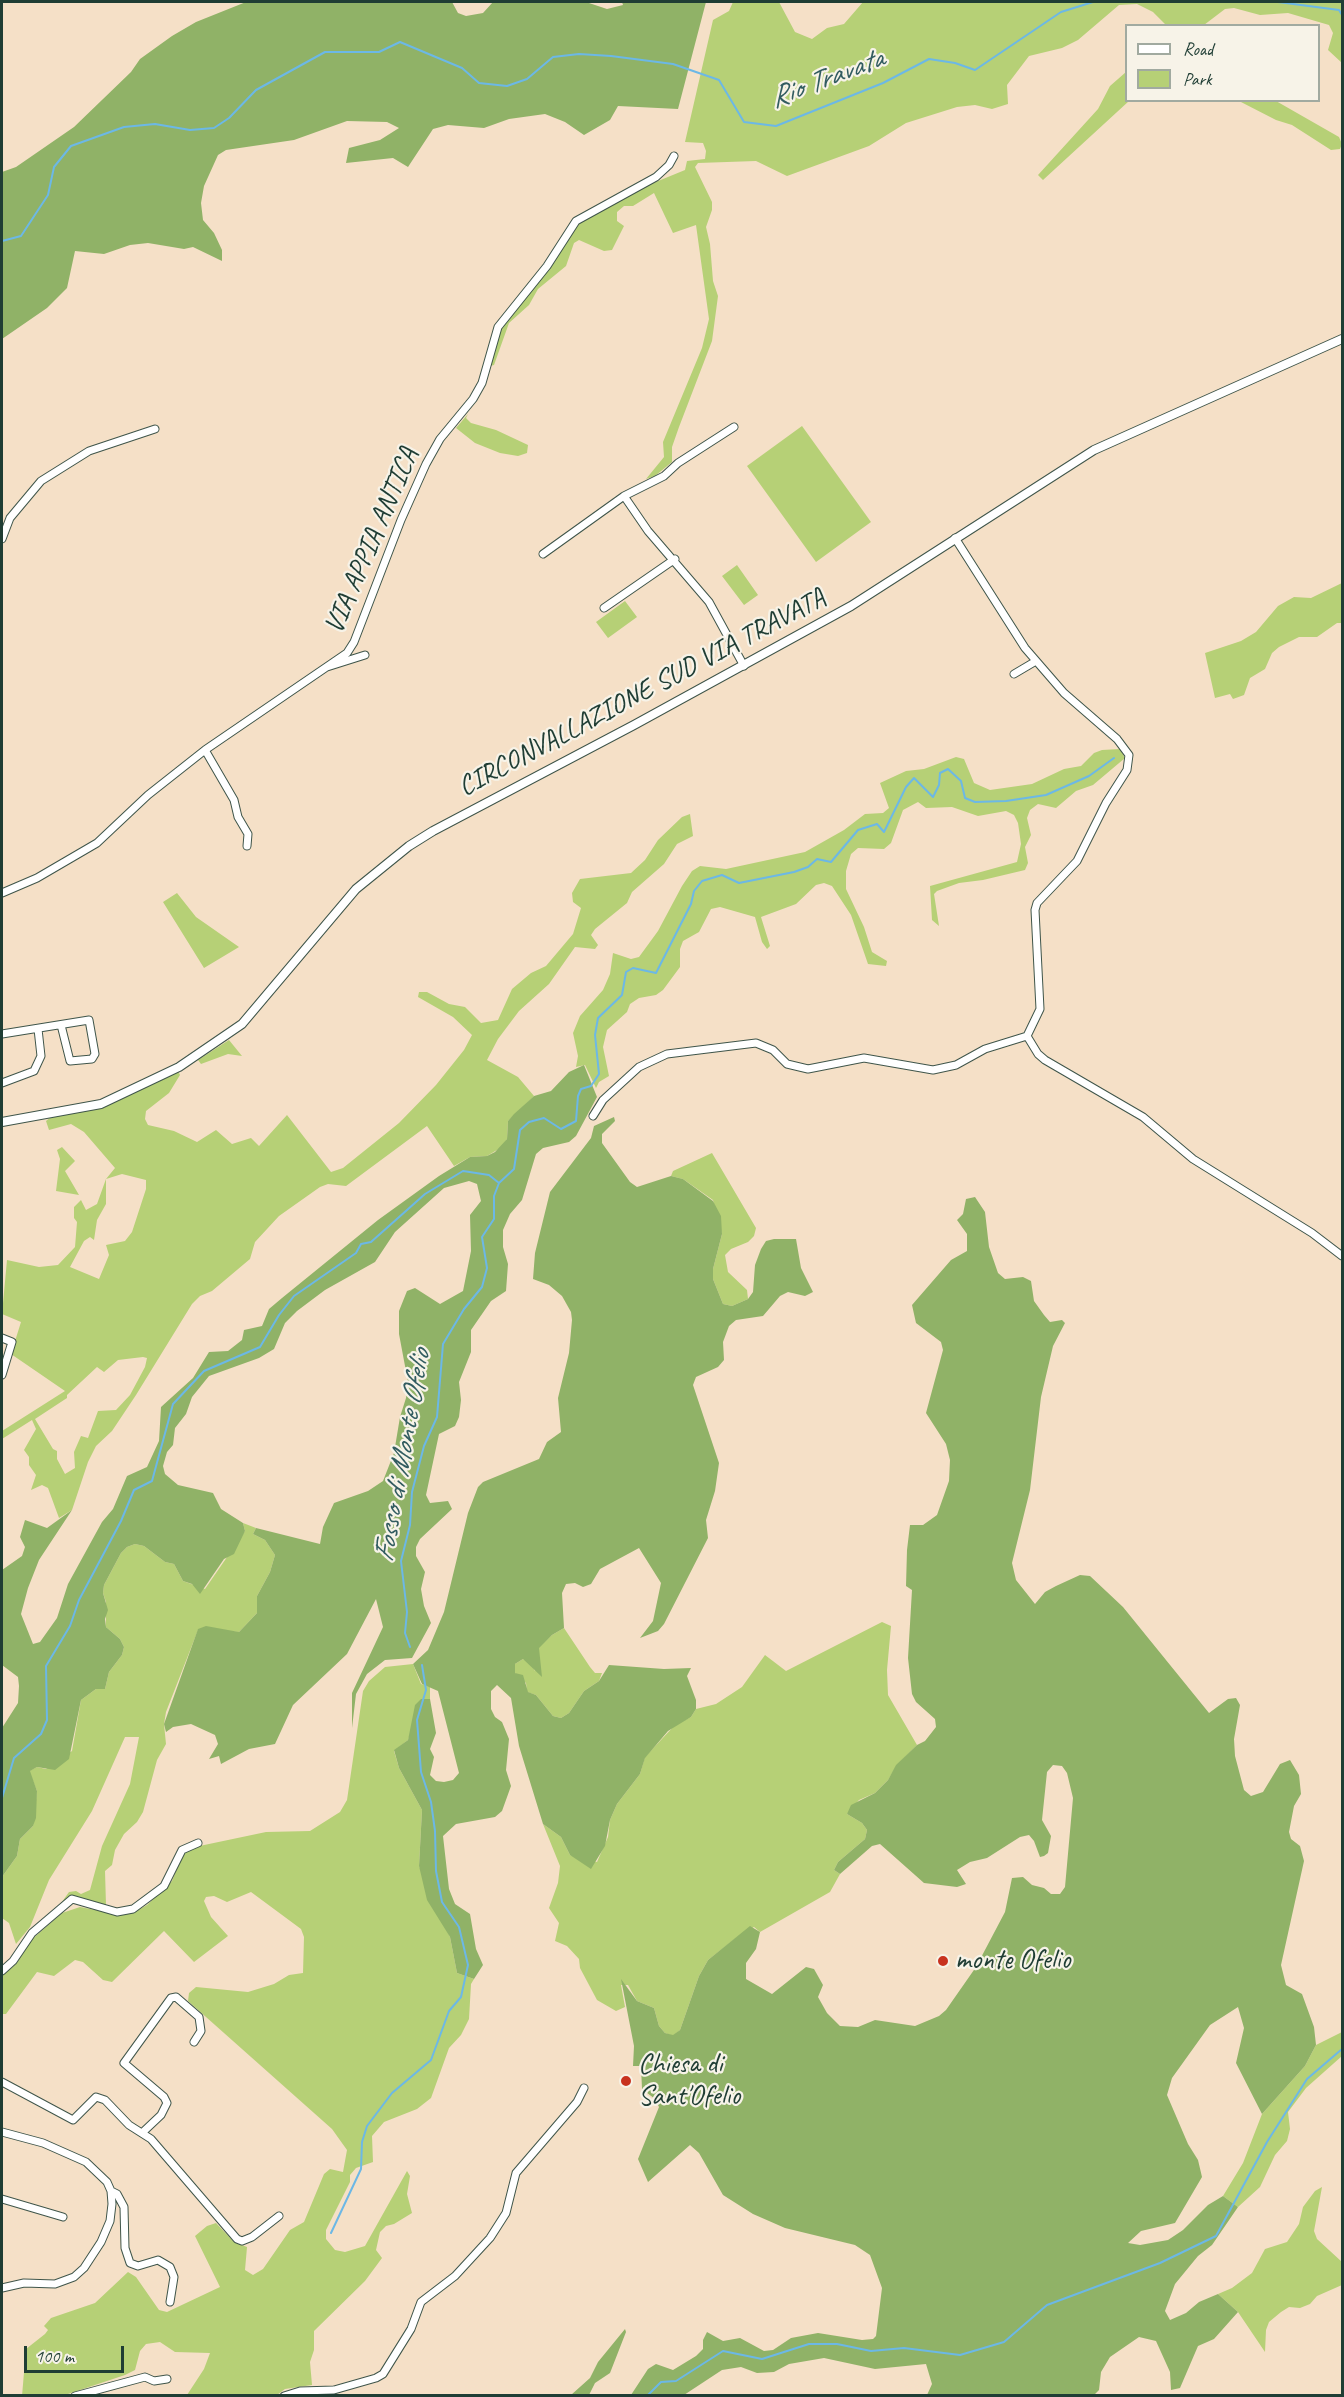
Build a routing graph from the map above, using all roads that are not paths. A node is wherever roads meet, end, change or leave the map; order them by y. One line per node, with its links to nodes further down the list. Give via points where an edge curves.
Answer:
1 (674, 156): 14 (street, VIA APPIA ANTICA, via 656,177 576,221 547,266 498,327 479,389 440,439 407,505 352,647)
2 (1342, 339): 6 (street, CIRCONVALLAZIONE SUD VIA TRAVATA, via 1094,450)
3 (734, 427): 5 (street, via 664,476)
4 (155, 429): 7 (street, via 89,451 41,481 10,518)
5 (624, 496): 8 (street); 9 (street, via 648,531)
6 (955, 538): 12 (street); 13 (street, CIRCONVALLAZIONE SUD VIA TRAVATA, via 851,606)
7 (2, 539)
8 (543, 554)
9 (675, 559): 10 (street); 13 (street, via 709,602)
10 (604, 608)
11 (364, 655): 14 (street)
12 (1036, 662): 15 (street); 22 (street, via 1080,709 1117,739 1129,755 1130,765 1077,861 1037,903 1040,1009)
13 (744, 666): 25 (street, CIRCONVALLAZIONE SUD VIA TRAVATA, via 409,846 356,889 242,1024 201,1054 138,1089 101,1104)
14 (325, 667): 16 (street, VIA APPIA ANTICA)
15 (1014, 674)
16 (205, 750): 17 (street, via 234,800 248,834); 18 (street, VIA APPIA ANTICA, via 148,795 97,843 37,878)
17 (247, 846)
18 (2, 893)
19 (61, 1025): 19 (street, via 88,1020 95,1054 92,1059 70,1061); 20 (street)
20 (38, 1029): 21 (street); 23 (street, via 41,1056 34,1071)
21 (2, 1034)
22 (1027, 1036): 24 (street, via 985,1049 956,1065 933,1070 864,1058 808,1069 788,1064 773,1050 756,1043 667,1054 639,1067 603,1100); 26 (street, via 1045,1060 1143,1118 1193,1159)
23 (2, 1083)
24 (592, 1116)
25 (2, 1122)
26 (1342, 1256)
27 (2, 1338): 28 (street, via 12,1342)
28 (2, 1376)
29 (198, 1843): 30 (street, via 182,1850 164,1886 133,1909 117,1912 72,1899 32,1932)
30 (2, 1971)
31 (194, 2042): 35 (street, via 201,2031 199,2017 176,1997 171,1998 124,2063 167,2103 161,2115)
32 (2, 2082): 35 (street, via 73,2120 96,2097 101,2097 134,2129)
33 (584, 2088): 44 (street, via 577,2102 516,2173 506,2213 490,2238 455,2276 421,2302 411,2329 383,2374 334,2390 300,2391)
34 (2, 2132): 36 (street, via 43,2143 86,2162)
35 (143, 2132): 38 (street, via 237,2240 252,2237)
36 (111, 2191): 40 (street, via 108,2228 79,2273 55,2284 24,2283); 41 (street, via 124,2207 125,2248 130,2263 138,2266 158,2260 170,2267 174,2277)
37 (2, 2199): 39 (street)
38 (279, 2216)
39 (63, 2217)
40 (2, 2288)
41 (170, 2302)
42 (167, 2379): 43 (street, via 145,2377)
43 (75, 2396)
44 (284, 2396)

